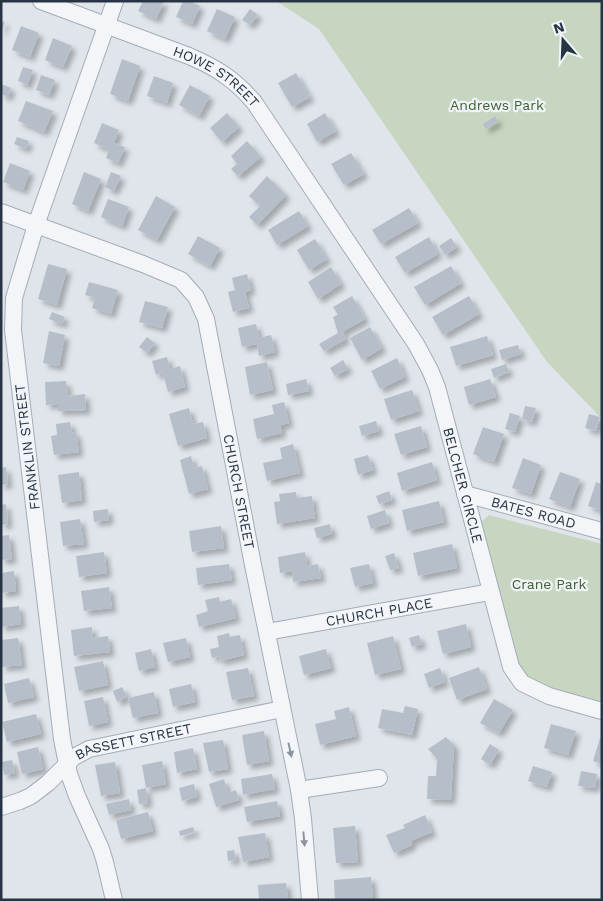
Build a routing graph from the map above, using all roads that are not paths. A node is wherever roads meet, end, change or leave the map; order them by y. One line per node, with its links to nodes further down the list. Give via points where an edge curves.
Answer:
1 (41, 1): 3 (street, HOWE STREET)
2 (115, 1): 3 (street, FRANKLIN STREET)
3 (106, 25): 5 (street, HOWE STREET, via 209,64 235,82 263,114); 6 (street, FRANKLIN STREET)
4 (1, 212): 6 (street, CHURCH STREET)
5 (336, 224): 7 (street, BELCHER CIRCLE, via 430,370)
6 (36, 225): 10 (street, CHURCH STREET, via 182,280 196,297 206,319); 13 (street, FRANKLIN STREET, via 14,298 13,330)
7 (465, 494): 8 (street, BATES ROAD); 9 (street, BELCHER CIRCLE)
8 (602, 531)
9 (490, 592): 10 (street, CHURCH PLACE); 12 (street, BELCHER CIRCLE, via 511,667 522,683 549,696)
10 (267, 632): 11 (street, CHURCH STREET)
11 (282, 709): 13 (street, BASSETT STREET, via 98,746); 15 (street, CHURCH STREET, one-way to 15)
12 (602, 711)
13 (67, 763): 16 (street, BASSETT STREET, via 31,796); 17 (street, FRANKLIN STREET, via 77,796 101,849)
14 (379, 778): 15 (street)
15 (299, 790): 18 (street, CHURCH STREET, one-way to 18)
16 (1, 807)
17 (114, 900)
18 (310, 900)

